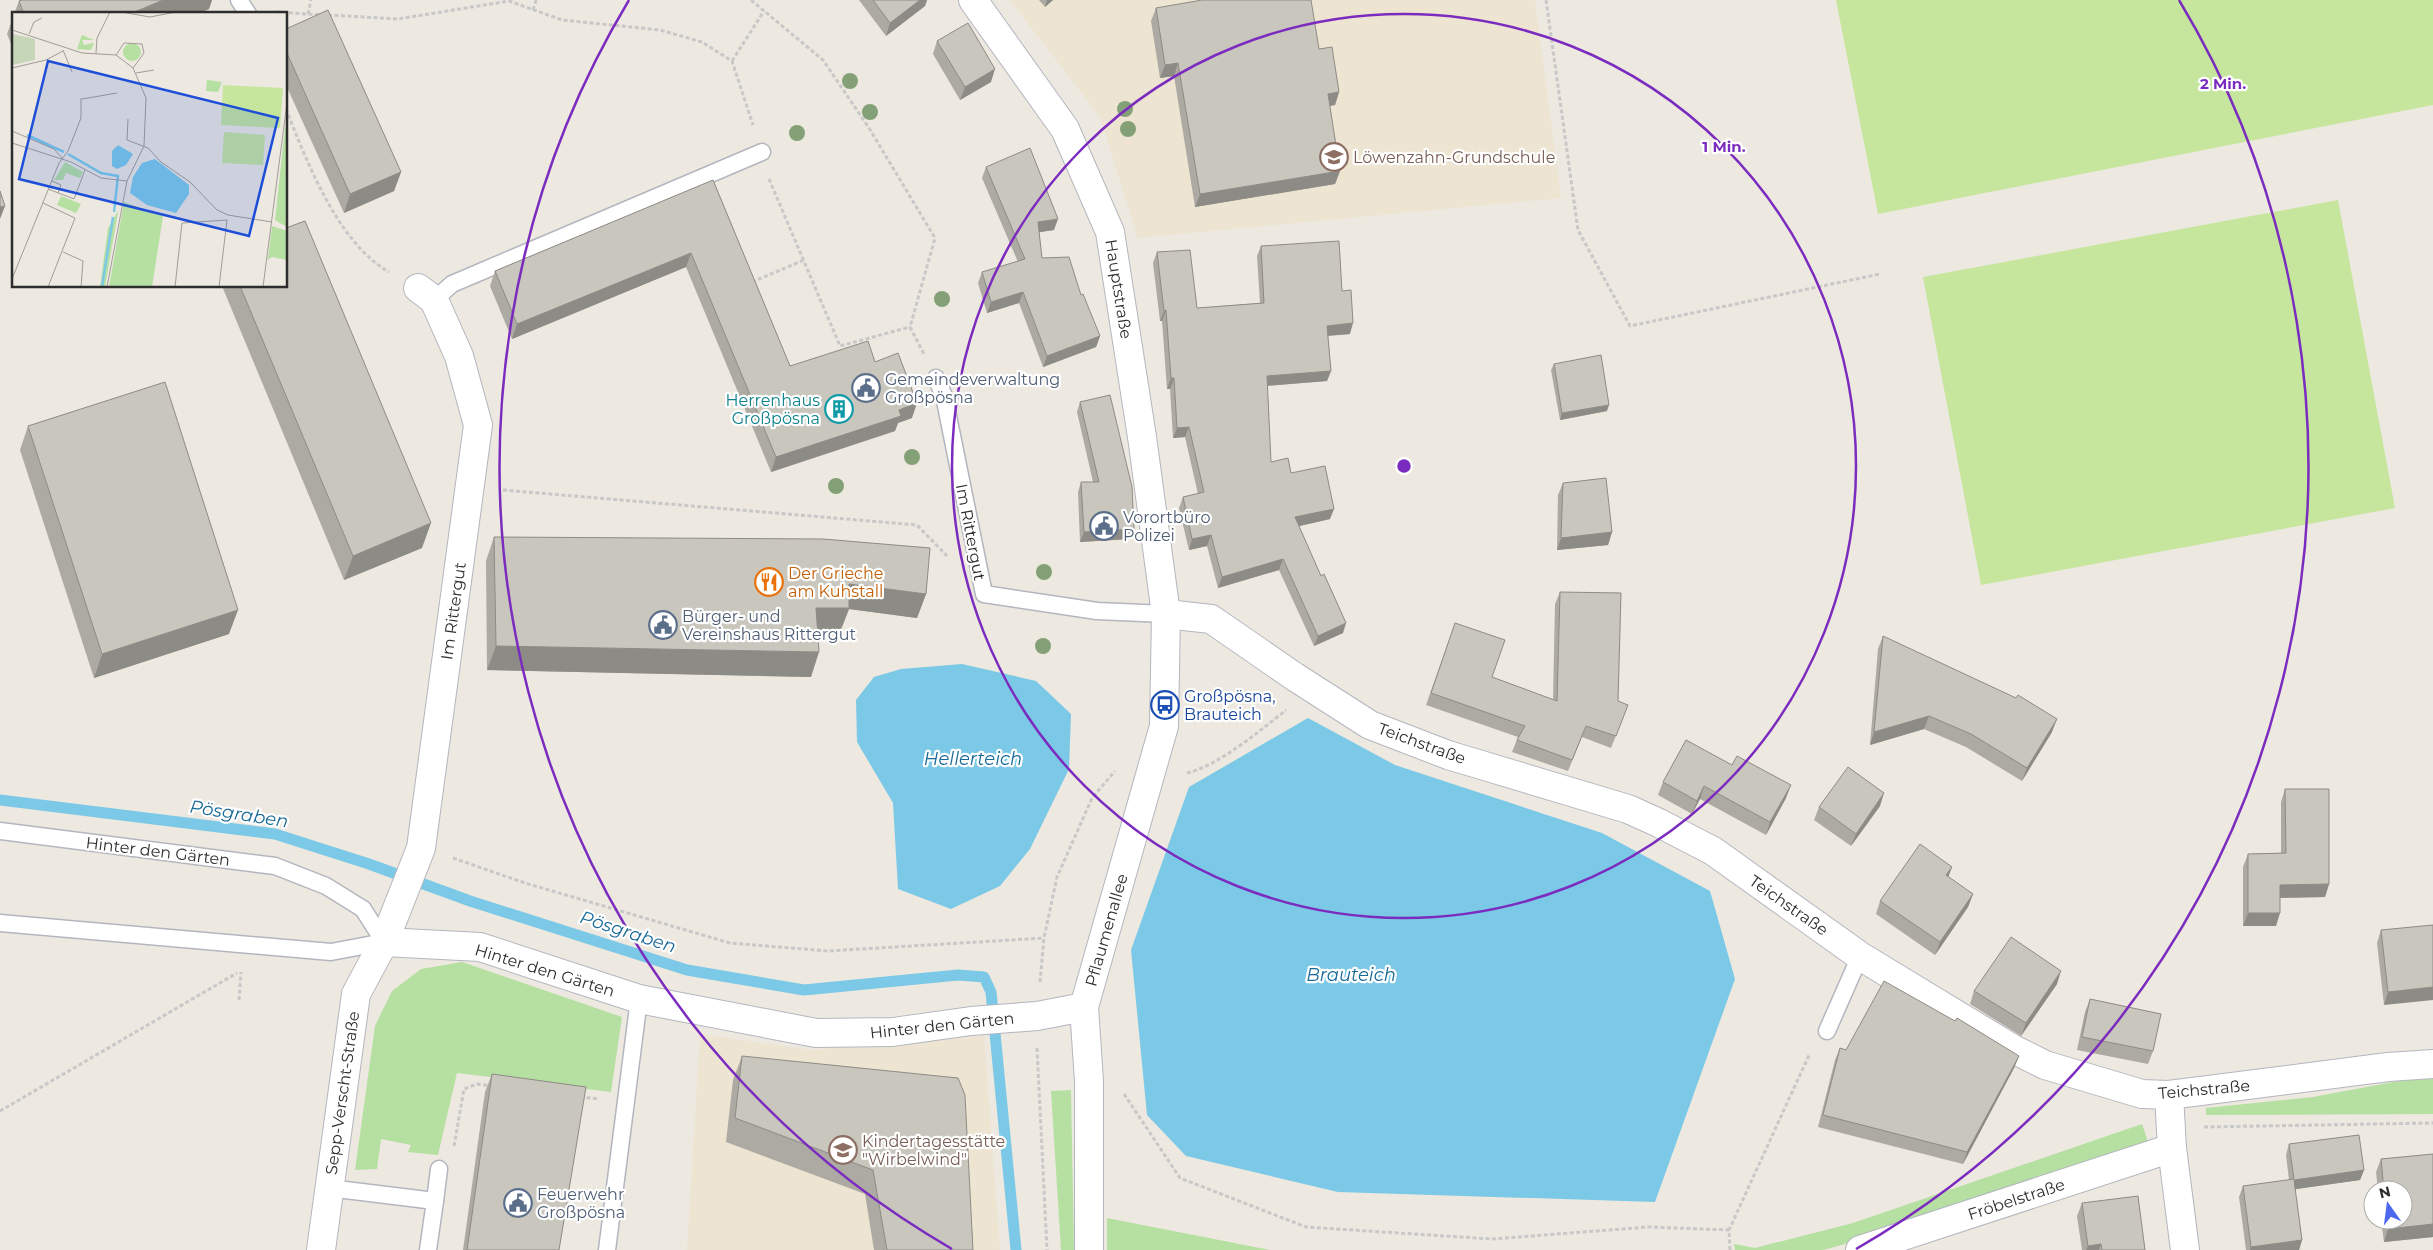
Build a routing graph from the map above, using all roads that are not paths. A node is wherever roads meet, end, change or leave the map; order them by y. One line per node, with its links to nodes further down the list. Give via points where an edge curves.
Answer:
1 (973, 0): 5 (street, Hauptstraße, via 1065,130 1110,232)
2 (762, 152): 3 (lane)
3 (426, 294): 8 (street, Im Rittergut, via 459,356 478,425 418,854)
4 (936, 378): 5 (lane, Im Rittergut, via 944,396 984,594 1097,611)
5 (1166, 614): 9 (street, Teichstraße, via 1211,619 1370,725 1448,755 1628,809 1659,823 1713,851); 11 (street, Pflaumenallee, via 1164,726)
6 (0, 831): 8 (lane, Hinter den Gärten, via 275,866 326,886 363,909)
7 (0, 923): 8 (lane, via 331,952)
8 (384, 942): 10 (street, Hinter den Gärten, via 480,947); 17 (street, Sepp-Verscht-Straße, via 356,994)
9 (1860, 956): 12 (lane); 14 (street, Teichstraße, via 2045,1065 2142,1094)
10 (639, 999): 11 (street, Hinter den Gärten, via 816,1033 893,1032 1037,1016); 21 (lane)
11 (1084, 1007): 22 (street, Pflaumenallee, via 1089,1081)
12 (1827, 1031)
13 (2433, 1064): 14 (street, Teichstraße)
14 (2169, 1095): 15 (street)
15 (2172, 1138): 23 (street, Fröbelstraße); 24 (street)
16 (439, 1169): 18 (lane)
17 (330, 1188): 18 (lane); 19 (street, Sepp-Verscht-Straße)
18 (435, 1201): 20 (lane)
19 (321, 1250)
20 (428, 1250)
21 (608, 1250)
22 (1089, 1250)
23 (1860, 1250)
24 (2185, 1250)

